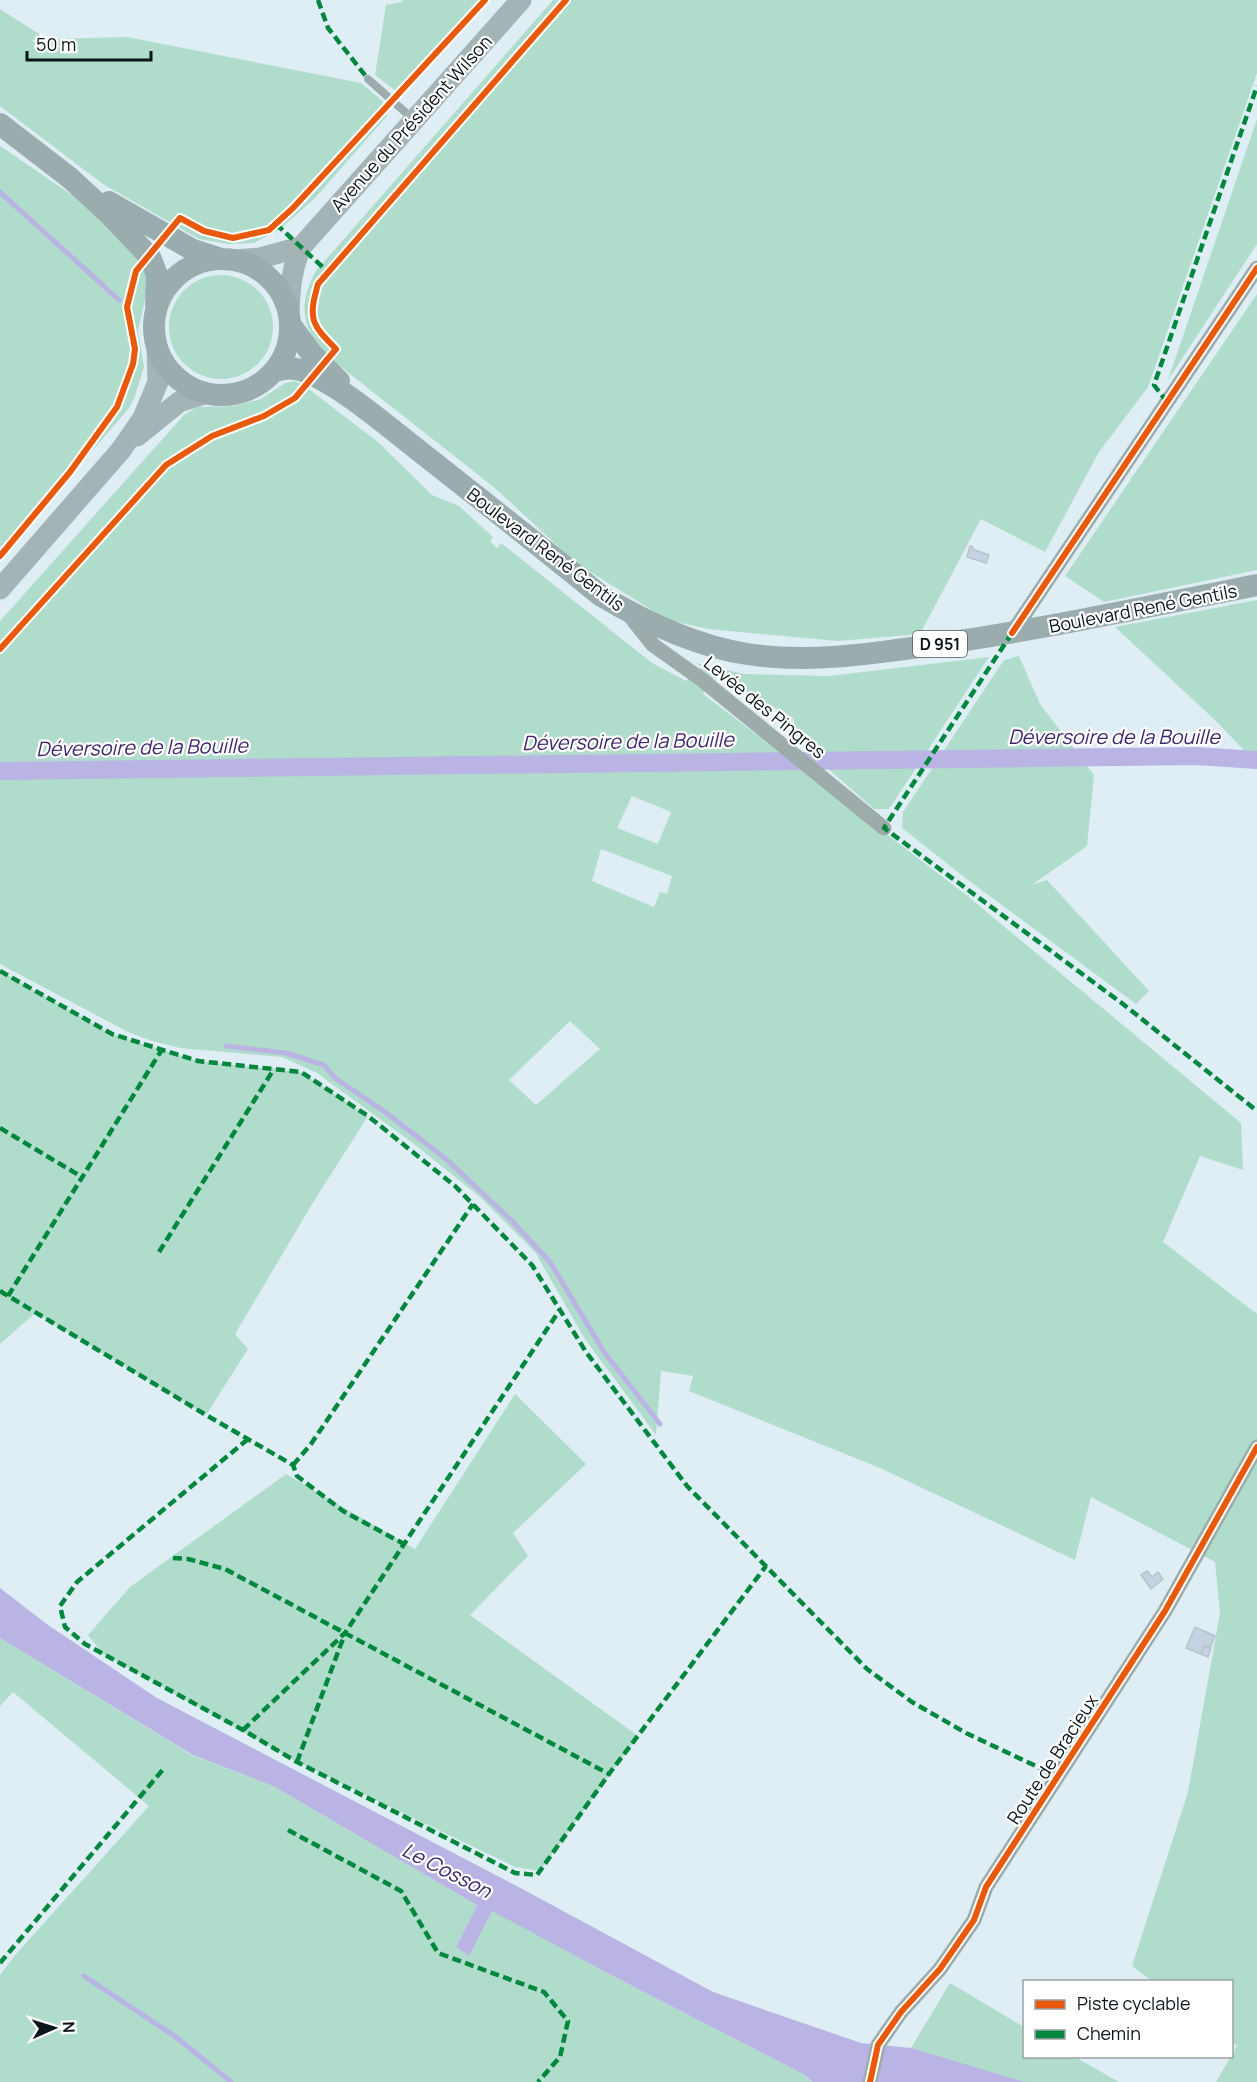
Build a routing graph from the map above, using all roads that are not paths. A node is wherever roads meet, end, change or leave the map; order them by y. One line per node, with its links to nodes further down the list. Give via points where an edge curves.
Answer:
1 (521, 0): 3 (main road, Avenue du Président Wilson)
2 (368, 79): 3 (lane)
3 (414, 120): 6 (main road, Avenue du Président Wilson)
4 (0, 124): 5 (main road)
5 (69, 178): 7 (main road, via 166,236); 9 (main road, via 150,257 158,284)
6 (301, 247): 7 (main road, via 260,258); 10 (main road, Avenue du Président Wilson, via 290,281)
7 (228, 260): 9 (main road, via 203,262 185,270 166,288); 10 (main road, via 261,271 281,294)
8 (1257, 268): 19 (street)
9 (155, 312): 11 (main road)
10 (289, 319): 12 (main road, via 285,354); 14 (main road, Boulevard René Gentils / D 951, via 311,353)
11 (157, 347): 13 (main road, via 172,374); 15 (main road, via 158,382 143,418)
12 (275, 371): 13 (main road, via 243,393); 14 (main road, Boulevard René Gentils / D 951, via 297,369 315,376)
13 (204, 394): 15 (main road, via 179,402)
14 (383, 423): 18 (main road, Boulevard René Gentils / D 951, via 600,595)
15 (121, 450): 17 (main road)
16 (1257, 585): 19 (main road, Boulevard René Gentils / D 951)
17 (0, 589)
18 (627, 611): 19 (main road, Boulevard René Gentils / D 951, via 706,644 746,654 789,658 865,655); 20 (street, Levée des Pingres, via 653,645)
19 (1012, 633)
20 (884, 828)
21 (1257, 1447): 22 (street, Route de Bracieux, via 1165,1611 986,1887 974,1920 878,2045)
22 (870, 2082)

